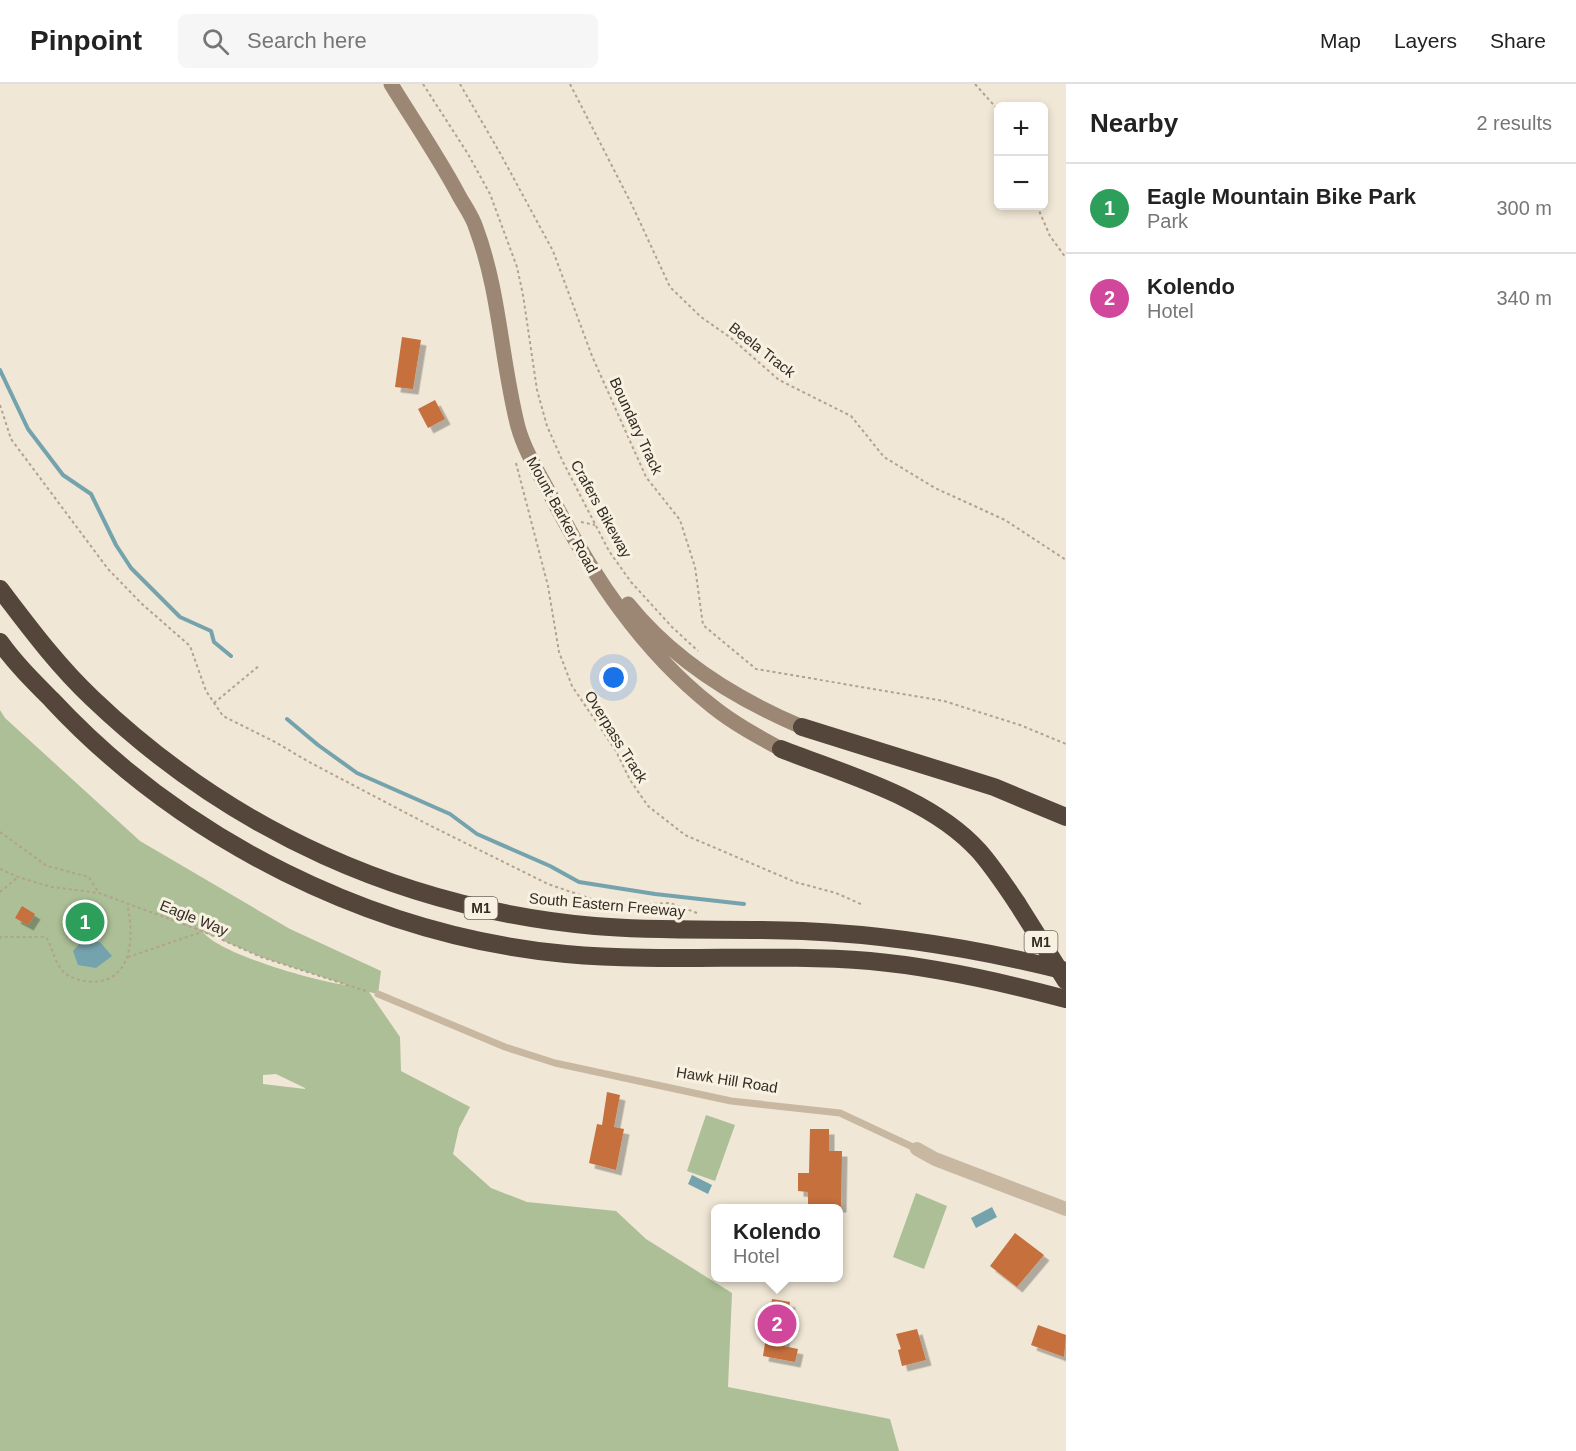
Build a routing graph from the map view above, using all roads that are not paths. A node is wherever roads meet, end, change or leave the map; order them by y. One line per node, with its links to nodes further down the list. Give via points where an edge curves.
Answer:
1 (391, 84): 6 (main road, Mount Barker Road, via 475,225 495,292 519,430 533,467 568,531 616,606 673,671 712,706)
2 (399, 84): 5 (main road, Mount Barker Road, via 462,182 479,217 500,283 514,373 528,429 545,472 601,571 657,635 702,673 753,705)
3 (0, 590): 8 (highway, South Eastern Freeway / M1, via 43,646 90,697 144,745 200,787 260,824 322,856 388,882 524,917 595,926 813,932 918,941)
4 (0, 642): 11 (highway, M1, via 69,719 121,766 177,808 236,846 364,906 498,944 565,954 870,961 938,970)
5 (802, 727): 7 (highway, via 994,788)
6 (781, 749): 9 (highway, M1, bridge, via 892,793 952,828 977,850 1017,903)
7 (1066, 816)
8 (1066, 971)
9 (1066, 981)
10 (378, 994): 12 (lane, Hawk Hill Road, via 505,1047 555,1063 731,1101 840,1113)
11 (1066, 999)
12 (917, 1149): 13 (street, Hawk Hill Road)
13 (1066, 1209)

